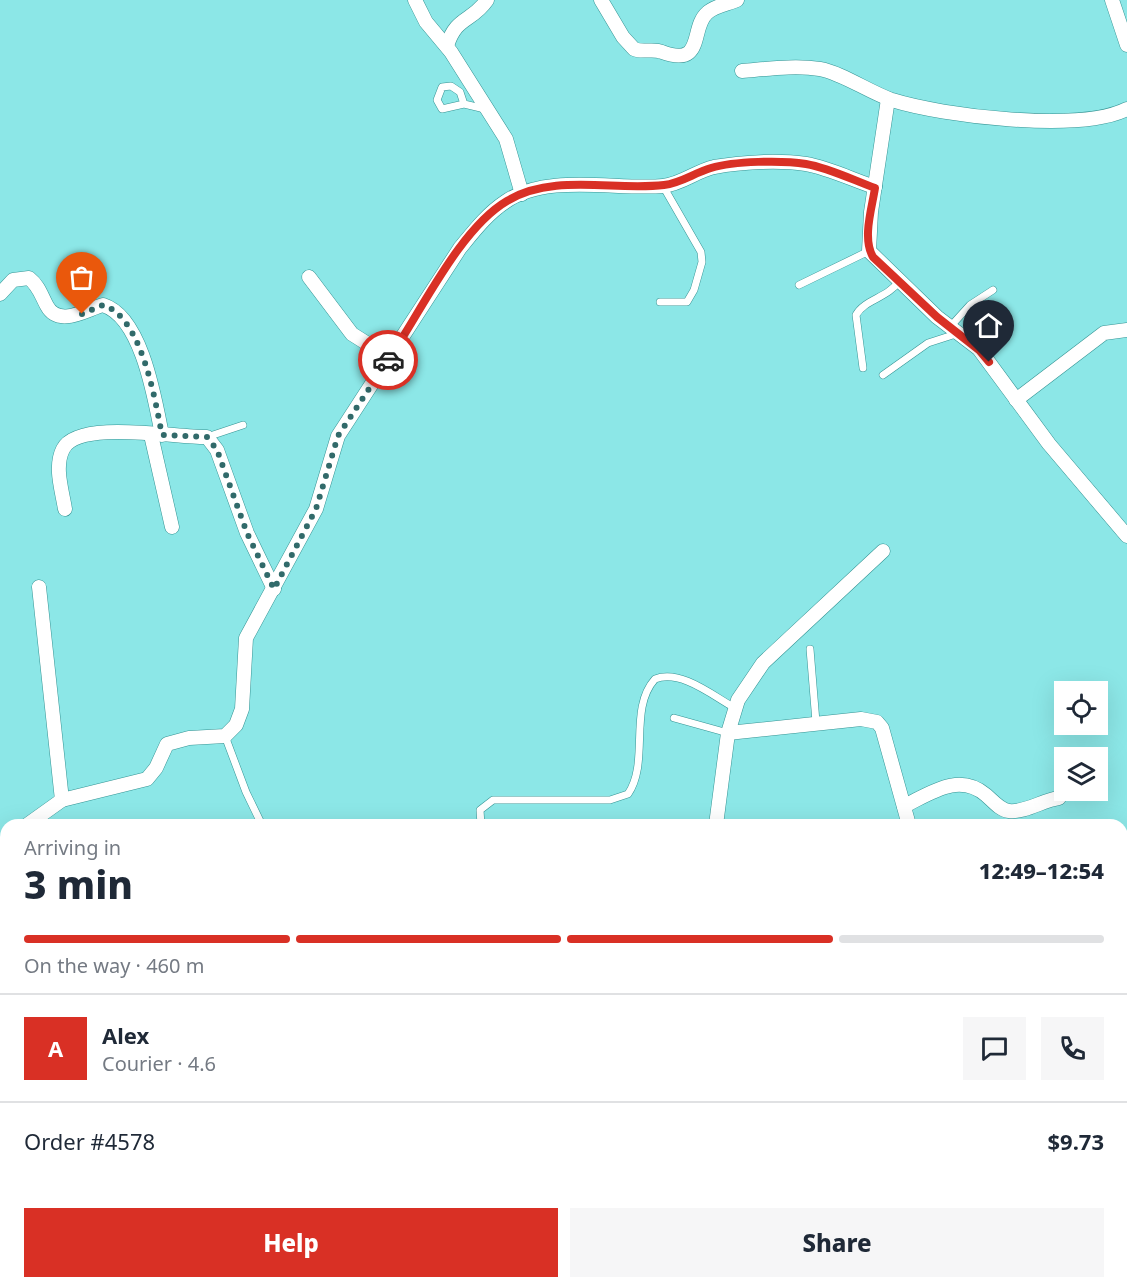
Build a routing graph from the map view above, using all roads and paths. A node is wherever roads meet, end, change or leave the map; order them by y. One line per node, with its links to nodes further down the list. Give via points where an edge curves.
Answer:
1 (415, 0): 7 (street, via 426,22)
2 (487, 0): 7 (street, via 454,27)
3 (602, 0): 4 (street, via 634,49 662,51 672,57 695,45 708,12)
4 (737, 0)
5 (1112, 0): 6 (street)
6 (1127, 45)
7 (447, 46): 12 (street)
8 (742, 71): 9 (street, via 822,69)
9 (888, 99): 11 (street, via 987,118 1070,120 1105,117); 14 (street)
10 (464, 104): 12 (lane)
11 (1127, 108)
12 (488, 110): 15 (street, via 506,139)
13 (663, 186): 14 (street, via 715,167 768,163 806,164); 15 (street, via 592,184); 22 (lane, via 697,243 702,262 687,302)
14 (875, 188): 16 (street)
15 (522, 194): 25 (street, via 480,223)
16 (869, 251): 18 (street); 19 (lane)
17 (309, 278): 25 (street, via 352,334)
18 (899, 281): 23 (street); 26 (lane, via 892,291 861,308 856,315)
19 (800, 285)
20 (993, 290): 23 (lane, via 970,305)
21 (0, 294): 30 (street, via 14,280 29,278 51,312 58,316 82,314 103,305 121,315 146,368)
22 (660, 302)
23 (954, 330): 27 (lane, via 928,343); 28 (street, via 979,350)
24 (1127, 330): 28 (street, via 1104,333)
25 (390, 358): 37 (street, via 338,436 316,509)
26 (862, 368)
27 (884, 375)
28 (1016, 400): 34 (street)
29 (243, 425): 31 (lane)
30 (156, 435): 31 (street); 32 (street, via 100,432 68,441 59,466); 33 (street)
31 (207, 437): 37 (street, via 217,450 247,533)
32 (64, 509)
33 (172, 527)
34 (1127, 536)
35 (884, 551): 39 (street, via 774,651)
36 (39, 587): 45 (street)
37 (274, 589): 43 (street, via 246,638 242,709 237,725)
38 (810, 649): 41 (lane)
39 (735, 708): 42 (street); 49 (lane, via 679,678 655,679 644,702 635,776 628,794 610,800 493,800 480,810)
40 (674, 718): 42 (lane)
41 (816, 722): 42 (street); 46 (street, via 877,722 886,736)
42 (728, 733): 50 (street)
43 (225, 736): 45 (street, via 174,741 163,750 147,779); 48 (lane)
44 (1054, 799): 46 (street, via 1010,811 981,791 956,783)
45 (62, 800): 47 (street)
46 (904, 806): 51 (street)
47 (35, 819)
48 (259, 819)
49 (481, 819)
50 (717, 819)
51 (907, 819)

